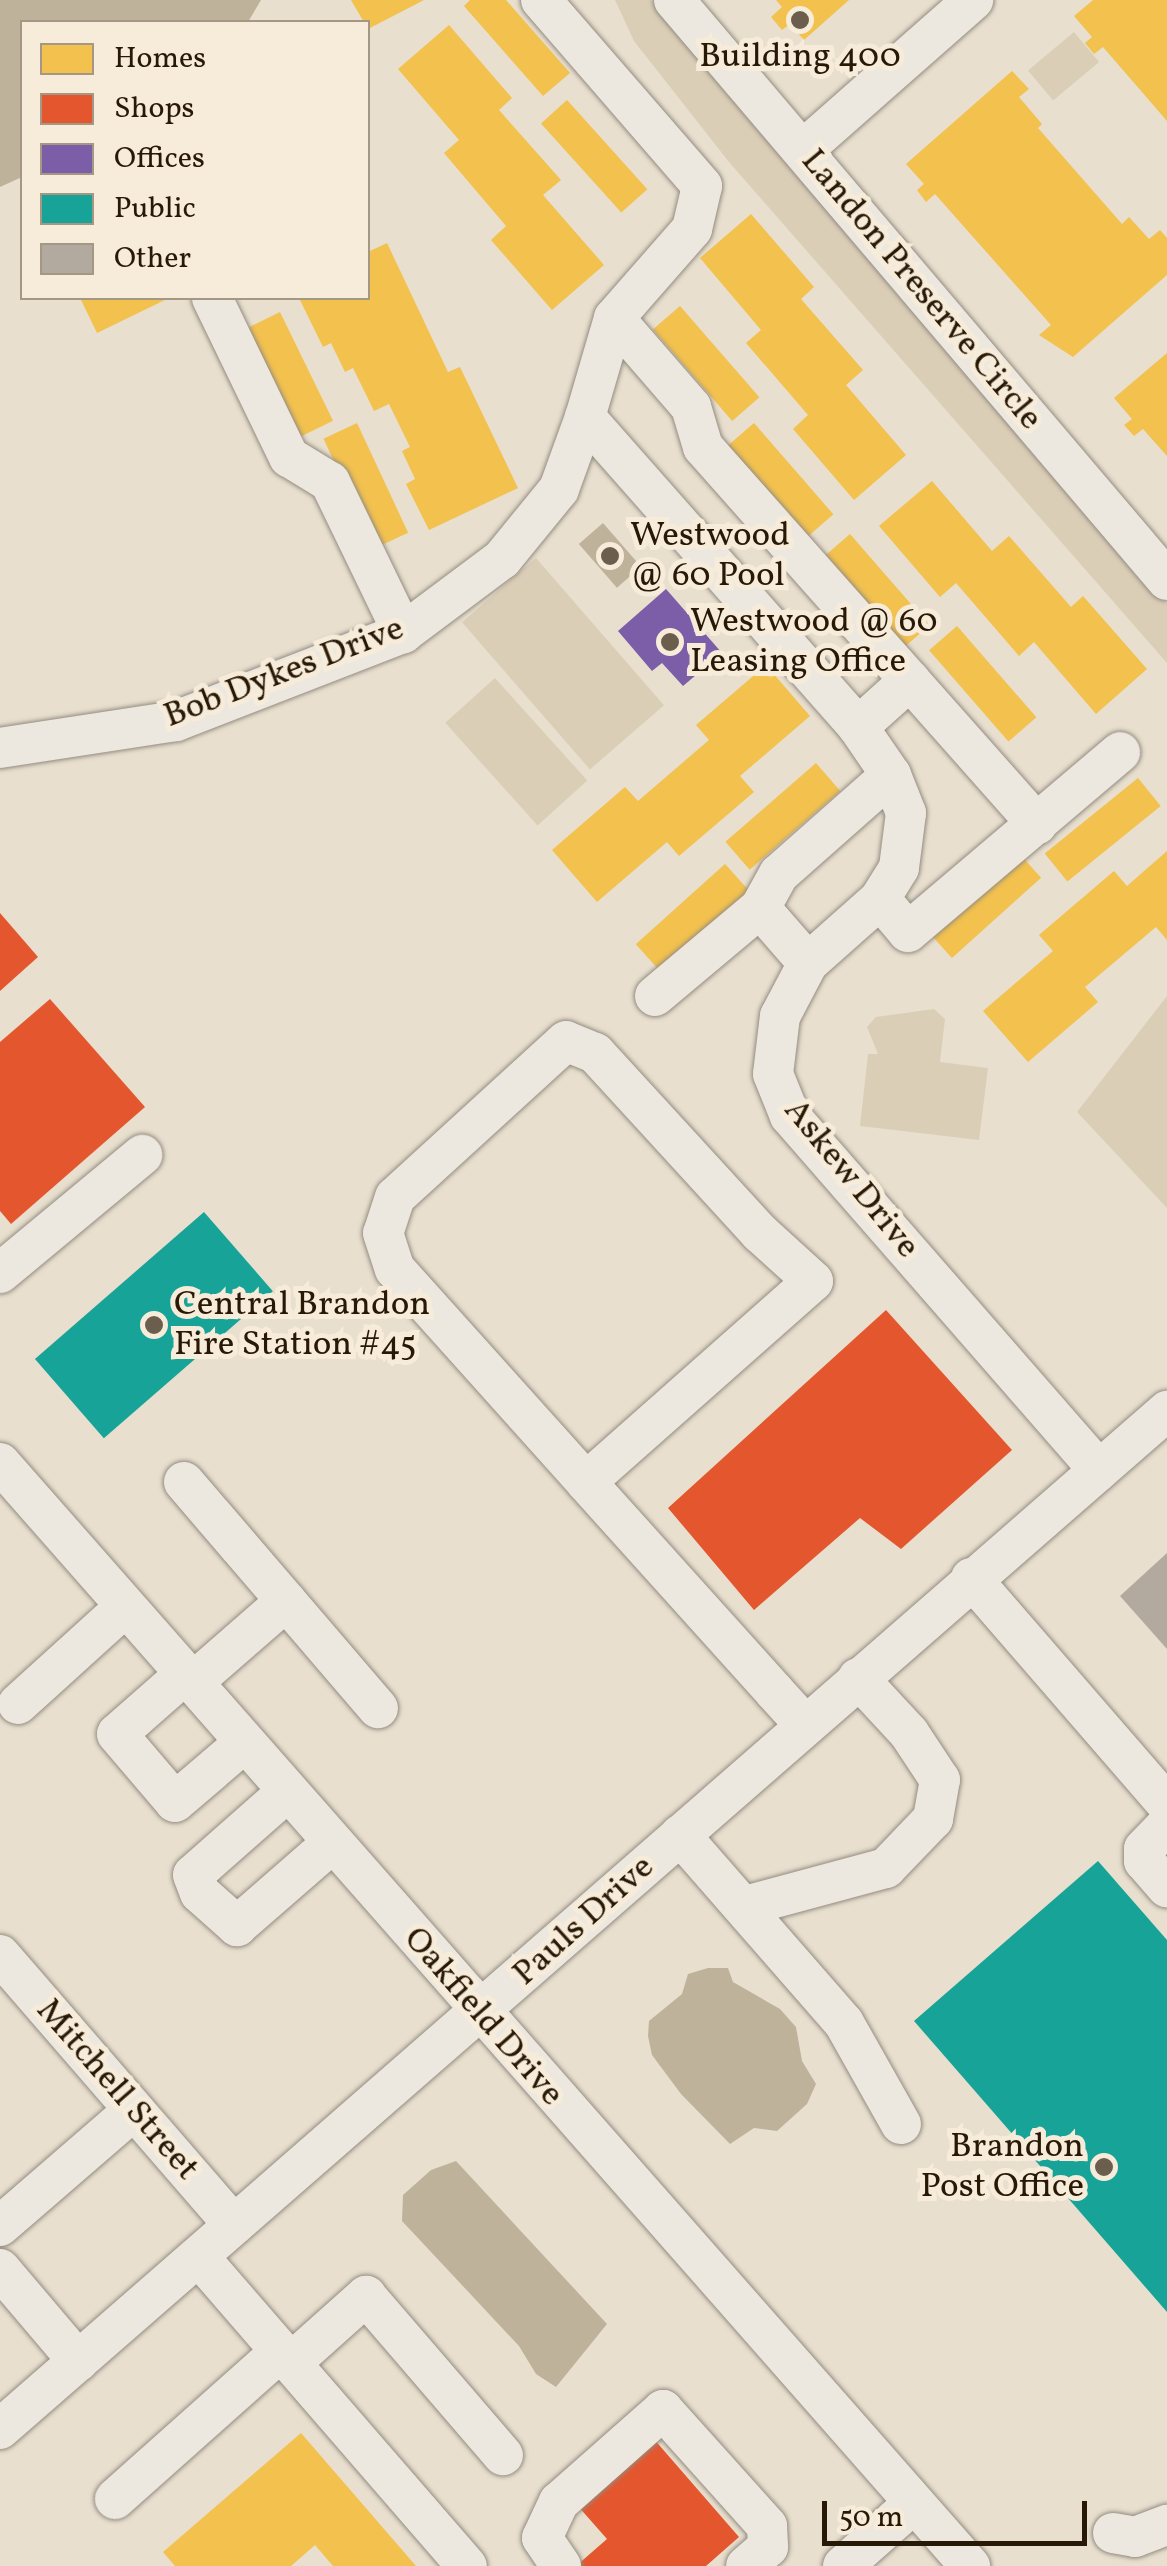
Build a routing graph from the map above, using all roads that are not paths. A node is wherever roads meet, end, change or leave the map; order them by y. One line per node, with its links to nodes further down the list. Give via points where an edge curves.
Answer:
1 (540, 0): 6 (street, via 702,186 692,229)
2 (674, 0): 4 (street, Landon Preserve Circle)
3 (973, 0): 4 (street)
4 (803, 150): 8 (street, Landon Preserve Circle)
5 (213, 300): 9 (street, via 288,458 330,482)
6 (614, 318): 7 (street); 10 (street, via 690,407 703,446)
7 (585, 416): 9 (street, Bob Dykes Drive, via 559,489 502,558); 11 (street, Askew Drive)
8 (1167, 580)
9 (403, 633): 12 (street, Bob Dykes Drive, via 176,720)
10 (910, 680): 11 (street); 15 (street)
11 (858, 727): 14 (street, Askew Drive)
12 (0, 748)
13 (1120, 752): 15 (street)
14 (891, 774): 16 (street, Askew Drive, via 906,813 898,868); 17 (street, via 779,874)
15 (1037, 824): 16 (street, via 908,932)
16 (880, 899): 18 (street, Askew Drive)
17 (760, 908): 18 (street); 19 (street)
18 (808, 962): 24 (street, Askew Drive, via 780,1016 773,1074 790,1116)
19 (655, 996)
20 (142, 1155): 21 (street)
21 (0, 1274)
22 (1167, 1412): 24 (street, Pauls Drive)
23 (0, 1463): 29 (street, Oakfield Drive)
24 (1099, 1470): 27 (street, Pauls Drive)
25 (184, 1482): 28 (street)
26 (586, 1482): 26 (street, via 394,1269 383,1233 395,1197 566,1042 594,1053 813,1281); 34 (street)
27 (970, 1578): 30 (street, Pauls Drive); 37 (street)
28 (286, 1601): 31 (street); 33 (street)
29 (126, 1607): 31 (street, Oakfield Drive); 32 (street)
30 (858, 1678): 34 (street, Pauls Drive); 42 (street, via 940,1780 933,1819 886,1868)
31 (188, 1679): 35 (street, Oakfield Drive); 35 (street, via 118,1734 176,1802)
32 (18, 1704)
33 (378, 1708)
34 (805, 1725): 39 (street, Pauls Drive)
35 (244, 1743): 36 (street, Oakfield Drive)
36 (287, 1792): 40 (street, Oakfield Drive); 40 (street, via 193,1875 200,1894 237,1926)
37 (1167, 1804)
38 (1167, 1825): 41 (street, via 1144,1850 1144,1861)
39 (680, 1835): 42 (street); 44 (street, Pauls Drive)
40 (332, 1844): 44 (street, Oakfield Drive)
41 (1167, 1887)
42 (746, 1906): 46 (street, via 844,2022)
43 (0, 1955): 45 (street, Mitchell Street)
44 (479, 2014): 47 (street, Pauls Drive); 56 (street, Oakfield Drive)
45 (134, 2110): 47 (street, Mitchell Street); 48 (street)
46 (901, 2124)
47 (234, 2225): 49 (street, Pauls Drive)
48 (0, 2226)
49 (199, 2257): 51 (street); 52 (street, Pauls Drive)
50 (0, 2270): 52 (street)
51 (286, 2357): 54 (street, via 366,2296); 55 (street); 58 (street)
52 (78, 2362): 53 (street, Pauls Drive)
53 (0, 2429)
54 (504, 2455)
55 (115, 2499)
56 (914, 2503): 61 (street); 62 (street, Oakfield Drive)
57 (1167, 2524): 63 (street, via 1135,2538 1113,2532)
58 (467, 2566)
59 (561, 2566): 60 (street, via 542,2538 559,2502 663,2410 767,2526 768,2547)
60 (746, 2566)
61 (843, 2566)
62 (970, 2566)
63 (1142, 2566)

